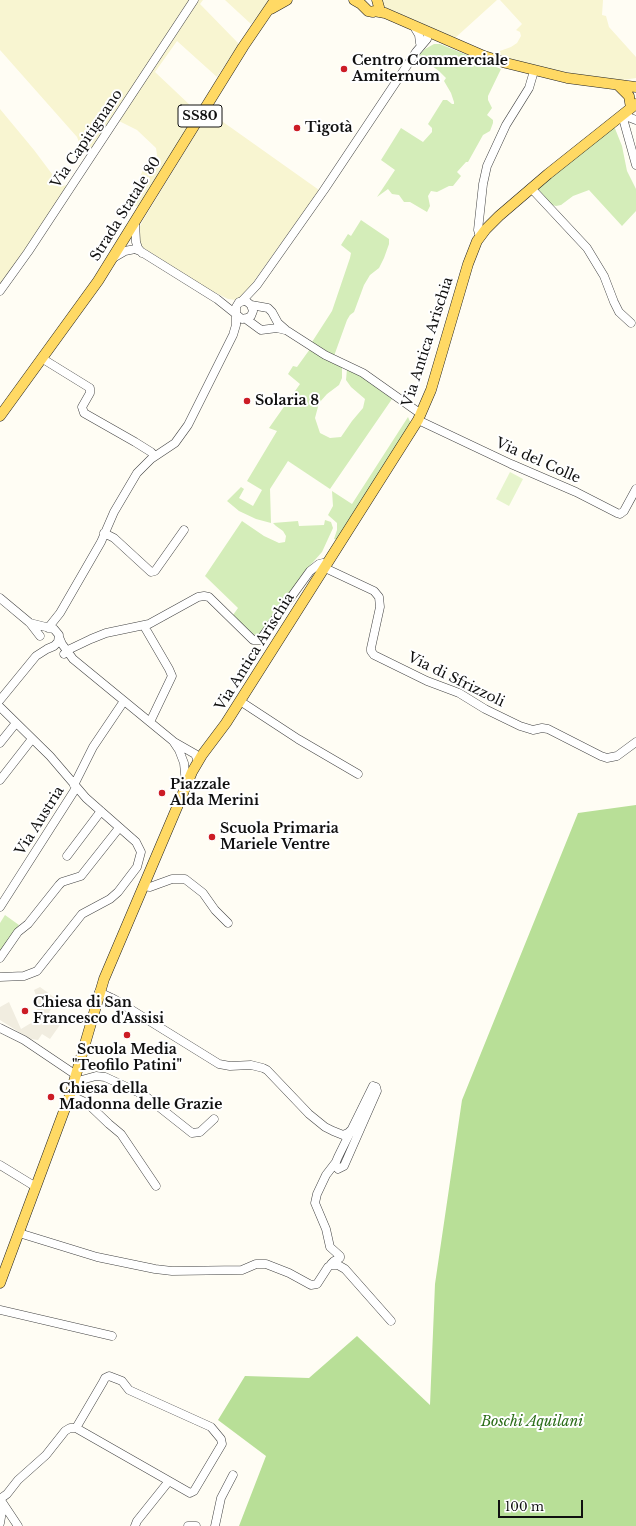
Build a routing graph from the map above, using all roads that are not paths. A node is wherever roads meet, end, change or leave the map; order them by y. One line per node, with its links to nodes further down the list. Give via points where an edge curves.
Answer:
1 (194, 0): 20 (street, Via Capitignano)
2 (275, 0): 5 (main road, Strada Statale 80 / SS80)
3 (287, 0): 5 (main road, Strada Statale 80 / SS80)
4 (369, 4): 6 (main road)
5 (268, 12): 15 (main road, Strada Statale 80 / SS80, via 241,50)
6 (413, 25): 7 (main road); 9 (street)
7 (428, 32): 8 (main road); 9 (street, via 428,38)
8 (443, 38): 9 (street, via 433,38); 10 (main road, via 489,58)
9 (422, 44): 19 (street)
10 (534, 71): 11 (main road, via 567,78); 16 (street, via 529,88 506,125 487,166 478,230)
11 (629, 85): 12 (main road)
12 (631, 114): 13 (street, via 624,122); 14 (main road, Via Antica Arischia)
13 (636, 165)
14 (531, 188): 16 (main road, Via Antica Arischia, via 498,216); 27 (street, via 587,248 604,276 619,312)
15 (135, 222): 17 (street, via 136,242); 18 (main road, Strada Statale 80 / SS80)
16 (480, 237): 33 (main road, Via Antica Arischia, via 470,257 436,375)
17 (143, 253): 18 (street, via 135,249 128,250); 21 (street)
18 (113, 258): 31 (main road, Strada Statale 80 / SS80)
19 (257, 285): 22 (street); 23 (street, via 252,294)
20 (0, 291)
21 (217, 299): 22 (street, via 230,303); 24 (street)
22 (240, 302): 23 (street, via 246,301); 24 (street, via 236,307)
23 (251, 304): 25 (street, via 253,313); 26 (street, Via del Colle, via 268,308)
24 (236, 314): 25 (street); 30 (street)
25 (245, 319): 28 (street, via 259,329); 30 (street)
26 (276, 319): 28 (street); 29 (street, Via del Colle)
27 (631, 323)
28 (268, 330): 29 (street)
29 (286, 330): 33 (street, Via del Colle, via 310,346 368,376)
30 (233, 335): 34 (street, via 184,431 172,445)
31 (43, 359): 32 (main road, Strada Statale 80 / SS80); 34 (street, via 90,388 82,407 84,413)
32 (0, 416)
33 (419, 417): 35 (street, Via del Colle, via 616,513 624,511); 38 (main road, Via Antica Arischia)
34 (155, 456): 37 (street, via 137,474)
35 (636, 488)
36 (184, 530): 37 (street, via 155,571 151,572 114,538)
37 (104, 533): 40 (street)
38 (326, 567): 42 (street, via 323,563 310,570 260,640 253,640 207,596 198,597); 51 (main road, Via Antica Arischia); 56 (street, Via di Sfrizzoli, via 374,591 379,597 380,606 371,648 374,656 459,693 520,726 533,730 548,729 607,758 617,756)
39 (0, 598): 41 (street)
40 (60, 613): 43 (street); 44 (street)
41 (30, 623): 43 (street); 45 (street)
42 (144, 626): 47 (street, via 91,639); 53 (street, via 172,676)
43 (48, 628): 44 (street, via 54,629); 45 (street, via 43,631)
44 (59, 635): 46 (street, via 57,644); 47 (street)
45 (40, 638): 46 (street, via 44,646); 48 (street)
46 (50, 648): 47 (street); 48 (street)
47 (65, 653): 50 (street)
48 (36, 656): 49 (street)
49 (0, 700)
50 (124, 701): 53 (street); 63 (street, Via Austria, via 93,747)
51 (240, 701): 58 (main road, Via Antica Arischia); 61 (street)
52 (0, 707): 54 (street)
53 (150, 722): 59 (street)
54 (16, 723): 55 (street); 57 (street)
55 (32, 739): 62 (street); 63 (street)
56 (636, 742)
57 (0, 743)
58 (209, 745): 59 (street, via 200,749); 60 (main road, Via Antica Arischia)
59 (182, 749): 60 (street, via 186,757); 64 (street)
60 (198, 761): 64 (main road, Via Antica Arischia)
61 (358, 774)
62 (0, 780)
63 (75, 787): 65 (street); 72 (street, Via Austria)
64 (186, 787): 70 (main road, Via Antica Arischia)
65 (101, 811): 66 (street); 67 (street)
66 (119, 828): 68 (street, via 139,846); 74 (street, via 81,876 59,885 28,924 18,932)
67 (67, 856)
68 (139, 861): 69 (street); 70 (street)
69 (135, 869): 70 (street); 75 (street, via 113,897 82,914 37,971 24,976)
70 (149, 871): 71 (main road, Via Antica Arischia)
71 (143, 886): 73 (street, via 150,887 172,879 185,879 206,897); 76 (main road, Via Antica Arischia)
72 (0, 907)
73 (228, 923)
74 (0, 958)
75 (0, 977)
76 (99, 992): 78 (main road, Via Antica Arischia); 82 (street, via 219,1064 251,1065 267,1070 309,1114)
77 (0, 1028): 78 (street, via 24,1040)
78 (75, 1078): 79 (main road, Via Antica Arischia); 80 (street, via 78,1082 100,1076 144,1095 192,1133 200,1132)
79 (70, 1095): 86 (street, via 87,1103 121,1134); 87 (main road, Via Antica Arischia)
80 (214, 1119)
81 (351, 1130): 82 (street, via 343,1135); 83 (street); 85 (street, via 372,1086 376,1087 377,1091 344,1166)
82 (333, 1131): 83 (street, via 340,1140)
83 (341, 1150): 85 (street)
84 (0, 1165): 87 (street)
85 (337, 1165): 89 (street, via 326,1175 315,1203 326,1229 330,1247 340,1256)
86 (156, 1186)
87 (36, 1187): 88 (main road, Via Antica Arischia)
88 (19, 1233): 89 (street, via 97,1257 172,1271 242,1270 256,1264 266,1264 311,1285 317,1284); 90 (main road, Via Antica Arischia)
89 (331, 1265): 92 (street, via 345,1269)
90 (0, 1283)
91 (0, 1310): 93 (street)
92 (390, 1321)
93 (112, 1336)
94 (76, 1428): 96 (street); 96 (street, via 105,1378 109,1376 122,1381 129,1390 211,1426 222,1444 194,1491 188,1492); 97 (street, via 67,1429 46,1454)
95 (232, 1475): 104 (street, via 221,1498)
96 (169, 1481): 101 (street)
97 (0, 1499): 98 (street); 99 (street)
98 (10, 1514): 99 (street, via 4,1515); 100 (street)
99 (2, 1524): 100 (street, via 12,1523)
100 (18, 1526)
101 (135, 1526)
102 (188, 1526): 103 (street)
103 (196, 1526)
104 (215, 1526)

